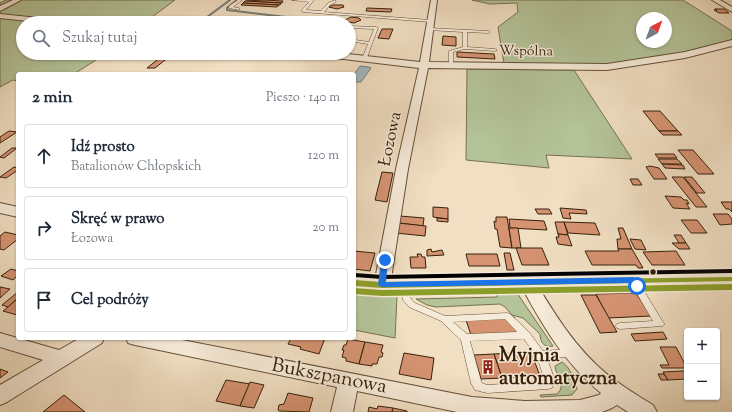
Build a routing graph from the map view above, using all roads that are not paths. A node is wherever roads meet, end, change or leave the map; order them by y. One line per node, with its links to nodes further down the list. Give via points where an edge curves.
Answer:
1 (18, 0): 9 (street)
2 (240, 0): 8 (lane, via 230,7)
3 (294, 0): 6 (lane)
4 (434, 0): 18 (street, Łozowa)
5 (715, 0): 10 (street)
6 (311, 1): 11 (lane, via 303,11)
7 (335, 2): 11 (lane, via 328,4)
8 (238, 9)
9 (0, 10)
10 (732, 10)
11 (321, 13): 12 (lane)
12 (345, 15): 14 (lane)
13 (0, 16): 15 (street)
14 (365, 16): 16 (lane, via 380,20); 16 (lane, via 368,13 381,13 387,14)
15 (16, 18)
16 (388, 18): 18 (lane)
17 (359, 22): 20 (lane, via 378,23)
18 (430, 25): 21 (lane); 30 (street, Łozowa)
19 (356, 27): 20 (lane)
20 (376, 28): 24 (lane)
21 (465, 31): 22 (lane); 26 (lane)
22 (488, 32)
23 (356, 41): 24 (lane)
24 (370, 43): 29 (lane)
25 (732, 43): 31 (street, Wspólna, via 684,55 607,67)
26 (465, 48): 27 (lane); 31 (lane, via 451,51)
27 (495, 50)
28 (356, 58): 29 (street, Wspólna)
29 (364, 59): 30 (street, Wspólna)
30 (424, 65): 31 (street, Wspólna); 39 (street, Łozowa, via 402,169)
31 (451, 65)
32 (0, 208): 33 (street)
33 (16, 212)
34 (732, 279): 35 (street)
35 (633, 280): 36 (street); 41 (lane, via 660,324)
36 (527, 282): 38 (street); 47 (street)
37 (356, 283): 39 (street)
38 (403, 284): 39 (street); 40 (lane, via 407,300 412,305)
39 (382, 285)
40 (444, 319): 42 (lane, via 508,316); 43 (lane)
41 (620, 326)
42 (526, 336): 43 (lane); 48 (lane)
43 (465, 338): 48 (lane, via 476,383 479,387 487,389 548,385 550,381)
44 (0, 340): 49 (street, via 46,353)
45 (92, 340): 49 (street)
46 (145, 340): 50 (street, Bukszpanowa)
47 (573, 353): 48 (lane); 51 (street)
48 (541, 355)
49 (59, 360): 52 (street)
50 (349, 381): 51 (street, Bukszpanowa, via 472,406 505,409 580,409 605,402); 53 (street)
51 (616, 393): 54 (street)
52 (0, 396)
53 (342, 412)
54 (646, 412)

